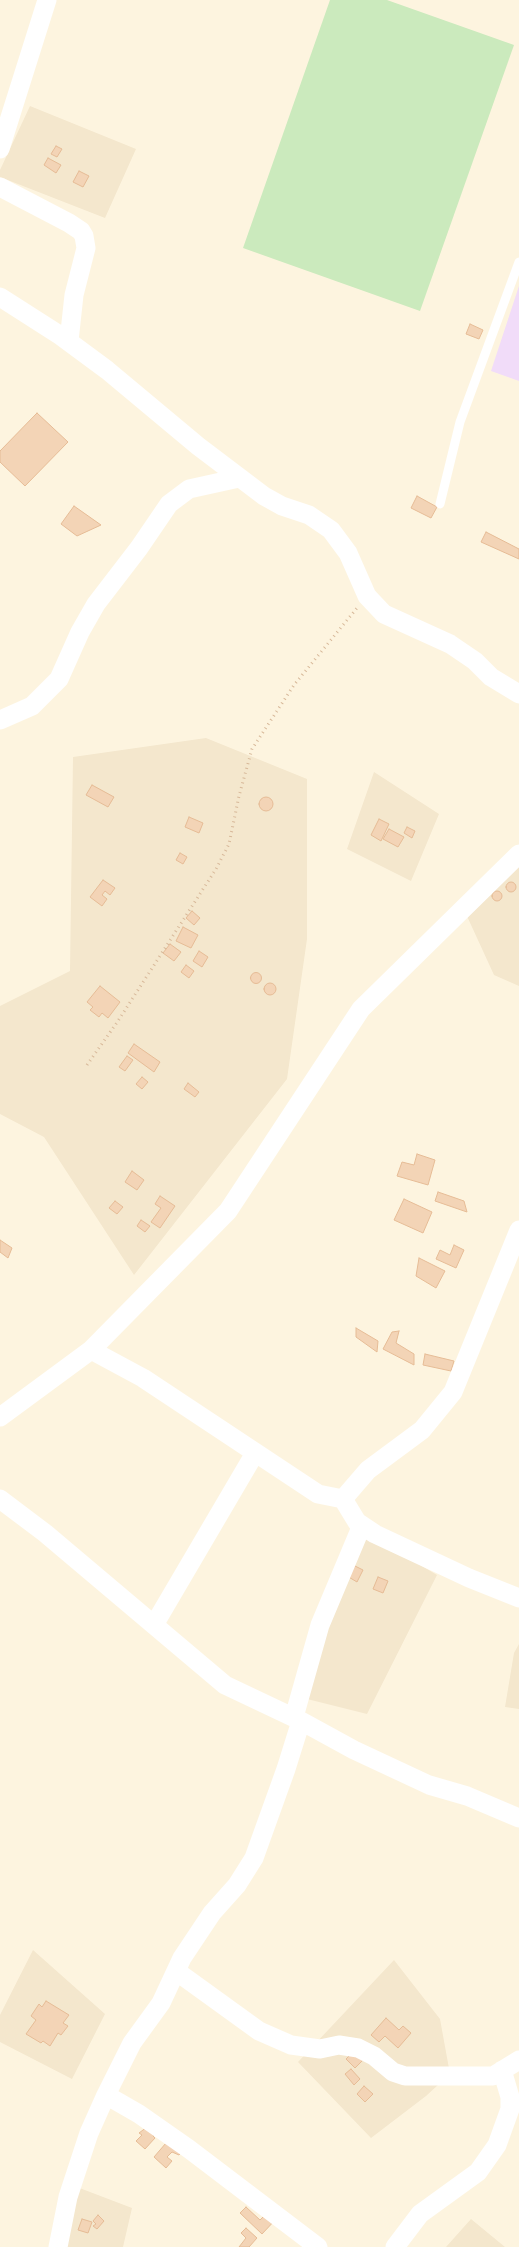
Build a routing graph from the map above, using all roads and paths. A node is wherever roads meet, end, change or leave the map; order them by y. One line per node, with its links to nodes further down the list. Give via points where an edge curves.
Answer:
1 (47, 0): 2 (street)
2 (0, 149)
3 (0, 187): 6 (street, via 69,223 84,236 86,248 74,295)
4 (519, 262): 8 (lane, via 460,422)
5 (0, 297): 6 (street)
6 (69, 342): 7 (street)
7 (239, 478): 9 (street, via 264,496 309,515 331,530 348,553); 11 (street, via 190,489 169,504 96,604 59,679 32,706)
8 (440, 504)
9 (367, 596): 10 (street, via 384,614 450,644 475,660 491,677); 13 (path, via 294,685 252,749 228,844 220,861)
10 (519, 694)
11 (0, 720)
12 (519, 854): 15 (street, via 361,1009 228,1210)
13 (87, 1066)
14 (519, 1230): 18 (street, via 453,1392 422,1430 368,1470)
15 (91, 1350): 16 (street); 17 (street, via 143,1378)
16 (0, 1417)
17 (255, 1453): 18 (street, via 318,1494); 22 (street)
18 (343, 1498): 20 (street)
19 (0, 1499): 22 (street)
20 (362, 1525): 21 (street, via 469,1578); 23 (street, via 320,1625)
21 (519, 1598)
22 (154, 1625): 23 (street, via 225,1685)
23 (297, 1719): 24 (street, via 429,1785 467,1796); 25 (street, via 286,1769 254,1858 237,1885 212,1913)
24 (519, 1818)
25 (176, 1971): 27 (street, via 260,2031 291,2045 320,2049 339,2045 358,2048 393,2072 405,2076 493,2076); 28 (street, via 161,2002 132,2042)
26 (519, 2060): 27 (street)
27 (502, 2070): 31 (street, via 510,2109 497,2145 478,2172 420,2214)
28 (106, 2095): 29 (street, via 89,2133 71,2188); 30 (street, via 189,2149)
29 (58, 2247)
30 (318, 2247)
31 (395, 2247)

